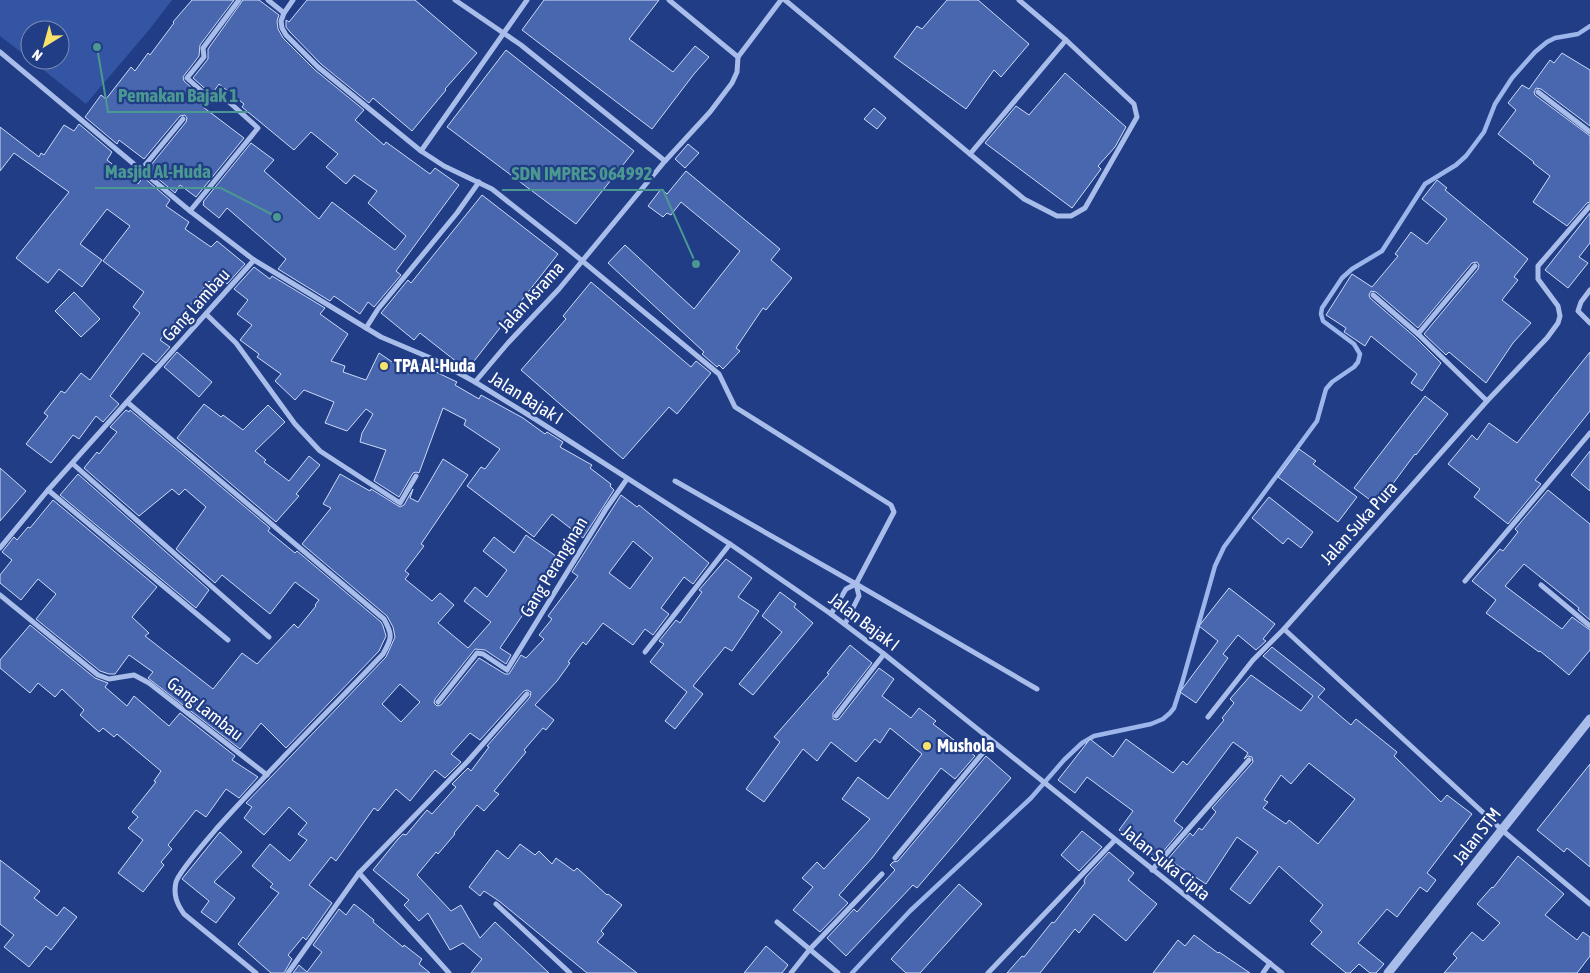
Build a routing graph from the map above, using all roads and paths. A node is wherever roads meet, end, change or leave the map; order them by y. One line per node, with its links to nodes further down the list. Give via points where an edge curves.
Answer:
1 (239, 0): 16 (street, via 203,48 204,57 187,78)
2 (268, 0): 10 (street)
3 (293, 0): 10 (street)
4 (455, 0): 11 (street)
5 (527, 0): 11 (street)
6 (669, 0): 14 (street)
7 (781, 0): 14 (street)
8 (785, 0): 21 (street)
9 (1019, 0): 12 (street)
10 (284, 13): 20 (street, Jalan Asrama, via 282,28 318,67)
11 (504, 34): 20 (street); 22 (street)
12 (1066, 40): 21 (street); 21 (street, via 1134,104 1137,117 1085,208 1071,216 1057,216 1024,199)
13 (0, 52): 23 (street, Jalan Bajak I)
14 (738, 57): 22 (street, via 732,83)
15 (1538, 92): 19 (street)
16 (206, 95)
17 (229, 102): 26 (street, via 258,128)
18 (183, 119): 23 (street)
19 (1590, 132)
20 (421, 151): 24 (street, Jalan Asrama)
21 (970, 154)
22 (665, 161): 28 (street)
23 (141, 170): 26 (street, Jalan Bajak I)
24 (479, 182): 28 (street, Jalan Asrama); 34 (street)
25 (1590, 206): 37 (street, Jalan Suka Pura, via 1538,266 1538,279 1558,306 1558,323)
26 (190, 211): 27 (street, Jalan Bajak I)
27 (254, 260): 32 (street, Gang Lambau); 34 (street, Jalan Bajak I)
28 (582, 261): 36 (street, Jalan Asrama); 48 (street, via 719,374 735,407 891,504 894,512)
29 (1475, 266): 35 (street)
30 (1590, 290): 33 (street, via 1578,311)
31 (1373, 296): 35 (street)
32 (206, 314): 38 (street, Gang Lambau); 41 (street, via 236,343 295,424 320,451 400,503)
33 (1590, 323)
34 (366, 328): 36 (street, Jalan Bajak I)
35 (1418, 334): 37 (street)
36 (475, 382): 42 (street, Jalan Bajak I)
37 (1487, 400): 54 (street, Jalan Suka Pura)
38 (127, 402): 40 (street, Gang Lambau); 67 (street, via 384,619 391,632 391,641 383,654)
39 (1590, 433): 47 (street)
40 (73, 464): 44 (street, Gang Lambau); 55 (street)
41 (416, 476)
42 (627, 480): 45 (street, Jalan Bajak I); 61 (street, Gang Peranginan, via 507,670 483,654 477,654)
43 (675, 481): 48 (street)
44 (48, 490): 46 (street, Gang Lambau); 56 (street)
45 (730, 544): 51 (street, Jalan Bajak I); 57 (street)
46 (0, 548)
47 (1465, 581)
48 (856, 584): 51 (street, via 846,589); 52 (street, via 859,596); 59 (street)
49 (1541, 585): 53 (street)
50 (0, 595): 67 (street, Gang Lambau, via 98,675 109,679 134,675 149,683)
51 (831, 614): 52 (street, Jalan Bajak I)
52 (845, 624): 58 (street, Jalan Bajak I)
53 (1590, 626)
54 (1284, 629): 63 (street, Jalan Suka Pura, via 1253,660); 69 (street)
55 (269, 636)
56 (228, 640)
57 (645, 652)
58 (884, 654): 62 (street); 65 (street, Jalan Bajak I)
59 (1037, 689)
60 (527, 694): 73 (street, via 468,761)
61 (438, 702)
62 (836, 716)
63 (1208, 717)
64 (1590, 719): 69 (street, Jalan STM)
65 (992, 742): 68 (street, Jalan Bajak I); 71 (street)
66 (1248, 760): 72 (street)
67 (267, 774): 80 (street, via 201,846 176,881 174,893 184,914)
68 (1034, 774): 70 (street, Jalan Suka Cipta)
69 (1502, 830): 76 (street); 89 (street, Jalan STM)
70 (1115, 840): 72 (street, Jalan Suka Cipta); 86 (street)
71 (895, 858)
72 (1152, 870): 79 (street, Jalan Suka Cipta)
73 (359, 873): 81 (street); 82 (street)
74 (882, 874): 78 (street)
75 (496, 904): 83 (street)
76 (1590, 904)
77 (777, 922): 78 (street)
78 (810, 949): 84 (street); 85 (street)
79 (1270, 963): 87 (street); 88 (street, Jalan Suka Cipta)
80 (256, 973)
81 (288, 973)
82 (449, 973)
83 (570, 973)
84 (791, 973)
85 (838, 973)
86 (988, 973)
87 (1263, 973)
88 (1282, 973)
89 (1388, 973)

